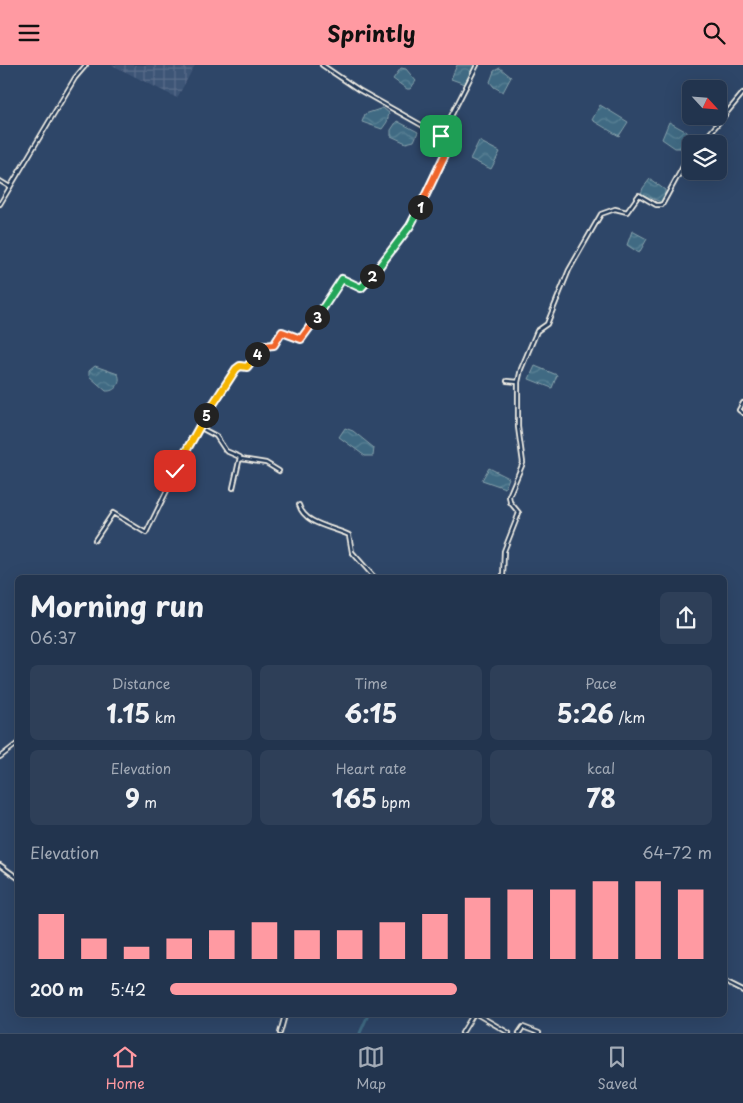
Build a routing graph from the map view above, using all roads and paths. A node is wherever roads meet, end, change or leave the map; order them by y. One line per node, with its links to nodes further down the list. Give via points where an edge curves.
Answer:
1 (86, 65): 9 (street)
2 (322, 65): 6 (street, via 359,90)
3 (477, 65): 6 (street)
4 (743, 93): 5 (street)
5 (709, 135)
6 (441, 136): 15 (street, via 451,142 425,198 410,226 365,286 361,288 342,279 301,339 282,332 274,345 263,346 247,367 236,369)
7 (682, 169): 12 (street, via 662,205 639,195 627,212 615,209 601,214 569,270 547,325 537,331)
8 (0, 181): 9 (street)
9 (10, 187): 10 (street)
10 (0, 204)
11 (507, 381): 12 (street)
12 (518, 382): 22 (street, via 518,427 523,463 509,496 520,513 504,551)
13 (743, 403): 14 (street, via 739,410)
14 (743, 413)
15 (199, 427): 16 (street, via 216,436 222,449); 20 (street, via 146,533 113,513)
16 (241, 459): 17 (street, via 266,463); 18 (street)
17 (280, 471)
18 (233, 488)
19 (299, 505): 21 (street, via 304,515 312,520 349,535 352,552)
20 (95, 540)
21 (372, 575)
22 (503, 575)
23 (15, 745): 24 (street)
24 (0, 757)
25 (0, 865): 26 (street)
26 (15, 876)
27 (727, 983): 28 (street)
28 (743, 991)
29 (284, 1017): 32 (street)
30 (473, 1017): 33 (street)
31 (481, 1017): 34 (street)
32 (280, 1033)
33 (462, 1033)
34 (509, 1033)
35 (519, 1033): 36 (street, via 523,1027)
36 (540, 1033)

